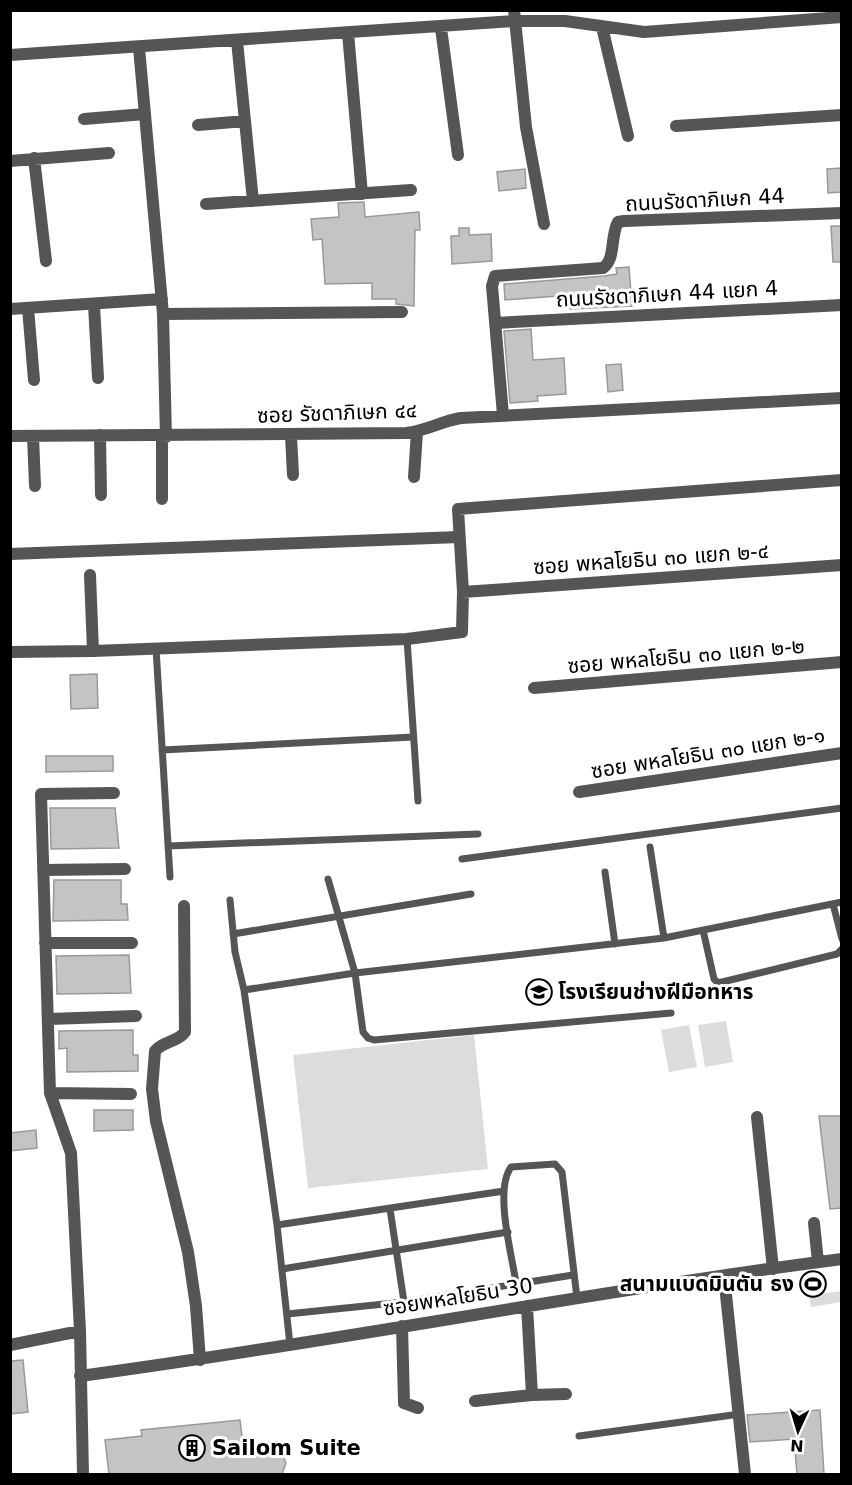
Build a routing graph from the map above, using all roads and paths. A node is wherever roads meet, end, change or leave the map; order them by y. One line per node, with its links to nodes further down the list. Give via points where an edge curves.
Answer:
1 (513, 16): 3 (street); 4 (street); 25 (street, via 526,127)
2 (842, 17): 3 (street, via 644,32)
3 (602, 27): 15 (street)
4 (441, 28): 5 (street); 17 (street)
5 (348, 33): 6 (street); 21 (street)
6 (237, 41): 7 (street); 12 (street)
7 (138, 48): 8 (street); 9 (street)
8 (10, 55)
9 (145, 114): 11 (street); 27 (street)
10 (842, 115): 14 (street)
11 (84, 119)
12 (245, 121): 13 (street); 22 (street)
13 (198, 125)
14 (676, 126)
15 (628, 136)
16 (109, 153): 18 (street)
17 (458, 155)
18 (34, 158): 19 (street); 26 (street)
19 (10, 161)
20 (411, 190): 21 (street)
21 (362, 194): 22 (street)
22 (253, 201): 23 (street)
23 (206, 204)
24 (842, 213): 34 (street, ถนนรัชดาภิเษก 44, via 618,222 610,259 603,268 495,276)
25 (544, 224)
26 (46, 261)
27 (162, 299): 28 (street); 33 (street)
28 (94, 305): 30 (street); 35 (street)
29 (842, 305): 34 (street, ถนนรัชดาภิเษก 44 แยก 4)
30 (28, 308): 31 (street); 36 (street)
31 (10, 309)
32 (402, 312): 33 (street)
33 (163, 314): 44 (street)
34 (495, 323): 38 (street, ถนนรัชดาภิเษก 44)
35 (98, 378)
36 (34, 380)
37 (842, 398): 38 (street, ซอย รัชดาภิเษก ๔๔)
38 (503, 415): 39 (street, ซอย รัชดาภิเษก ๔๔, via 447,420)
39 (417, 432): 43 (street, ซอย รัชดาภิเษก ๔๔); 46 (street)
40 (100, 435): 42 (street, ซอย รัชดาภิเษก ๔๔); 44 (street, ซอย รัชดาภิเษก ๔๔); 49 (street)
41 (10, 436): 42 (street, ซอย รัชดาภิเษก ๔๔)
42 (33, 436): 48 (street)
43 (291, 436): 44 (street, ซอย รัชดาภิเษก ๔๔); 45 (street)
44 (164, 437): 50 (street)
45 (293, 475)
46 (414, 477)
47 (842, 480): 51 (street, via 458,509)
48 (34, 486)
49 (101, 495)
50 (162, 499)
51 (459, 537): 52 (street); 55 (street)
52 (10, 554)
53 (842, 565): 55 (street, ซอย พหลโยธิน ๓๐ แยก ๒-๔)
54 (90, 575): 58 (street)
55 (463, 592): 56 (street, via 462,632)
56 (407, 639): 57 (street); 62 (lane)
57 (156, 648): 58 (street); 63 (lane)
58 (93, 651): 59 (street)
59 (10, 652)
60 (842, 662): 61 (street, ซอย พหลโยธิน ๓๐ แยก ๒-๒)
61 (534, 688)
62 (413, 737): 63 (lane); 67 (lane)
63 (162, 750): 70 (lane)
64 (842, 753): 65 (street, ซอย พหลโยธิน ๓๐ แยก ๒-๑)
65 (579, 792)
66 (114, 793): 74 (street, via 41,794)
67 (418, 801)
68 (842, 808): 72 (lane)
69 (478, 834): 70 (lane)
70 (168, 846): 76 (lane)
71 (650, 848): 87 (lane)
72 (462, 859)
73 (125, 869): 74 (street)
74 (43, 870): 89 (street)
75 (605, 872): 91 (lane)
76 (170, 877)
77 (328, 879): 83 (lane)
78 (471, 894): 83 (lane)
79 (230, 900): 86 (lane)
80 (842, 902): 81 (lane)
81 (833, 904): 84 (lane); 85 (lane)
82 (184, 906): 122 (street, via 185,1032 154,1050 152,1089 164,1162 188,1252)
83 (336, 915): 86 (lane); 93 (lane)
84 (840, 929): 88 (lane)
85 (703, 930): 87 (lane); 92 (lane, via 718,983 837,954)
86 (233, 934): 94 (lane)
87 (663, 938): 91 (lane)
88 (842, 939)
89 (45, 943): 90 (street); 97 (street)
90 (132, 943)
91 (615, 944): 93 (lane)
92 (842, 949)
93 (356, 973): 94 (lane); 95 (lane, via 363,1032 374,1040)
94 (244, 990): 104 (lane)
95 (671, 1013)
96 (135, 1017): 97 (street)
97 (49, 1019): 98 (street)
98 (50, 1093): 99 (street); 119 (street, via 70,1154)
99 (131, 1094)
100 (757, 1117): 110 (street)
101 (504, 1191): 102 (lane); 105 (lane); 111 (lane, via 511,1167 555,1164 559,1168)
102 (390, 1209): 104 (lane); 106 (lane)
103 (814, 1223): 108 (street)
104 (277, 1225): 109 (lane)
105 (508, 1232): 106 (lane); 113 (lane)
106 (396, 1250): 109 (lane); 115 (lane)
107 (842, 1259): 108 (street, ซอยพหลโยธิน 30)
108 (818, 1262): 110 (street, ซอยพหลโยธิน 30)
109 (282, 1269): 117 (lane)
110 (772, 1269): 112 (street, ซอยพหลโยธิน 30)
111 (573, 1275): 113 (lane); 114 (lane)
112 (724, 1276): 114 (street, ซอยพหลโยธิน 30); 128 (street)
113 (516, 1283): 115 (lane)
114 (578, 1298): 116 (street, ซอยพหลโยธิน 30)
115 (404, 1302): 117 (lane)
116 (527, 1306): 118 (street, ซอยพหลโยธิน 30); 125 (street)
117 (286, 1314): 121 (lane)
118 (402, 1326): 121 (street, ซอยพหลโยธิน 30); 127 (street, via 404,1403)
119 (80, 1331): 120 (street); 123 (street)
120 (10, 1345)
121 (290, 1345): 122 (street, ซอยพหลโยธิน 30)
122 (200, 1360): 123 (street, ซอยพหลโยธิน 30)
123 (80, 1376): 130 (street)
124 (566, 1394): 125 (street)
125 (532, 1395): 126 (street)
126 (475, 1401)
127 (418, 1408)
128 (740, 1414): 129 (lane); 131 (street)
129 (579, 1436)
130 (83, 1474)
131 (745, 1474)

